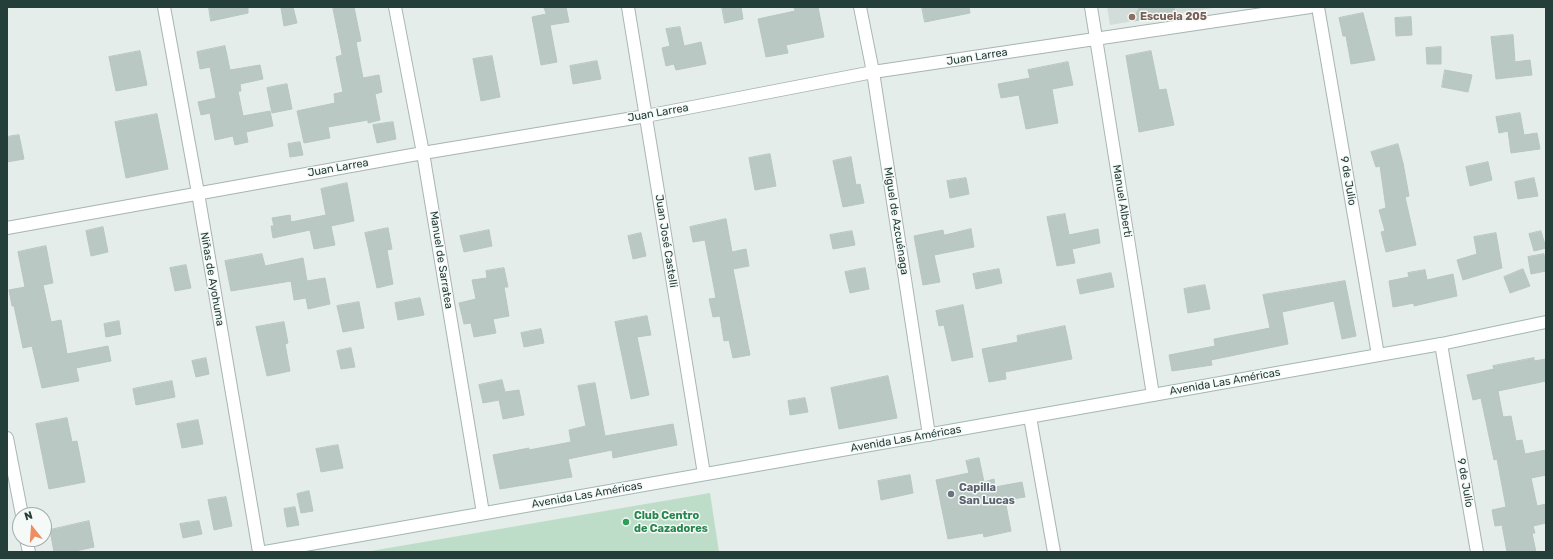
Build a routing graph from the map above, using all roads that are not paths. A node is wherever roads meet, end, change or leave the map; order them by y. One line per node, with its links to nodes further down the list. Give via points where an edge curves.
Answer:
1 (164, 7): 12 (street, Niñas de Ayohuma)
2 (395, 7): 11 (street, Manuel de Sarratea)
3 (628, 7): 10 (street, Juan José Castelli)
4 (860, 7): 9 (street, Miguel de Azcuénaga)
5 (1091, 7): 8 (street, Manuel Alberti)
6 (1310, 7): 8 (street, Juan Larrea)
7 (1318, 7): 16 (street, 9 de Julio)
8 (1096, 39): 9 (street, Juan Larrea); 17 (street, Manuel Alberti)
9 (873, 72): 10 (street, Juan Larrea); 19 (street, Miguel de Azcuénaga)
10 (646, 116): 11 (street, Juan Larrea); 21 (street, Juan José Castelli)
11 (423, 153): 12 (street, Juan Larrea); 23 (street, Manuel de Sarratea)
12 (198, 193): 13 (street, Juan Larrea); 24 (street, Niñas de Ayohuma)
13 (7, 228)
14 (1546, 322): 15 (street, Avenida Las Américas)
15 (1441, 344): 16 (street, Avenida Las Américas); 27 (street, 9 de Julio)
16 (1378, 355): 17 (street, Avenida Las Américas)
17 (1153, 394): 18 (street, Avenida Las Américas)
18 (1030, 417): 19 (street, Avenida Las Américas); 26 (street)
19 (928, 434): 21 (street, Avenida Las Américas)
20 (8, 444): 22 (street)
21 (704, 474): 23 (street, Avenida Las Américas)
22 (20, 507)
23 (483, 514): 25 (street, Avenida Las Américas)
24 (259, 552)
25 (266, 552)
26 (1054, 552)
27 (1477, 552)

